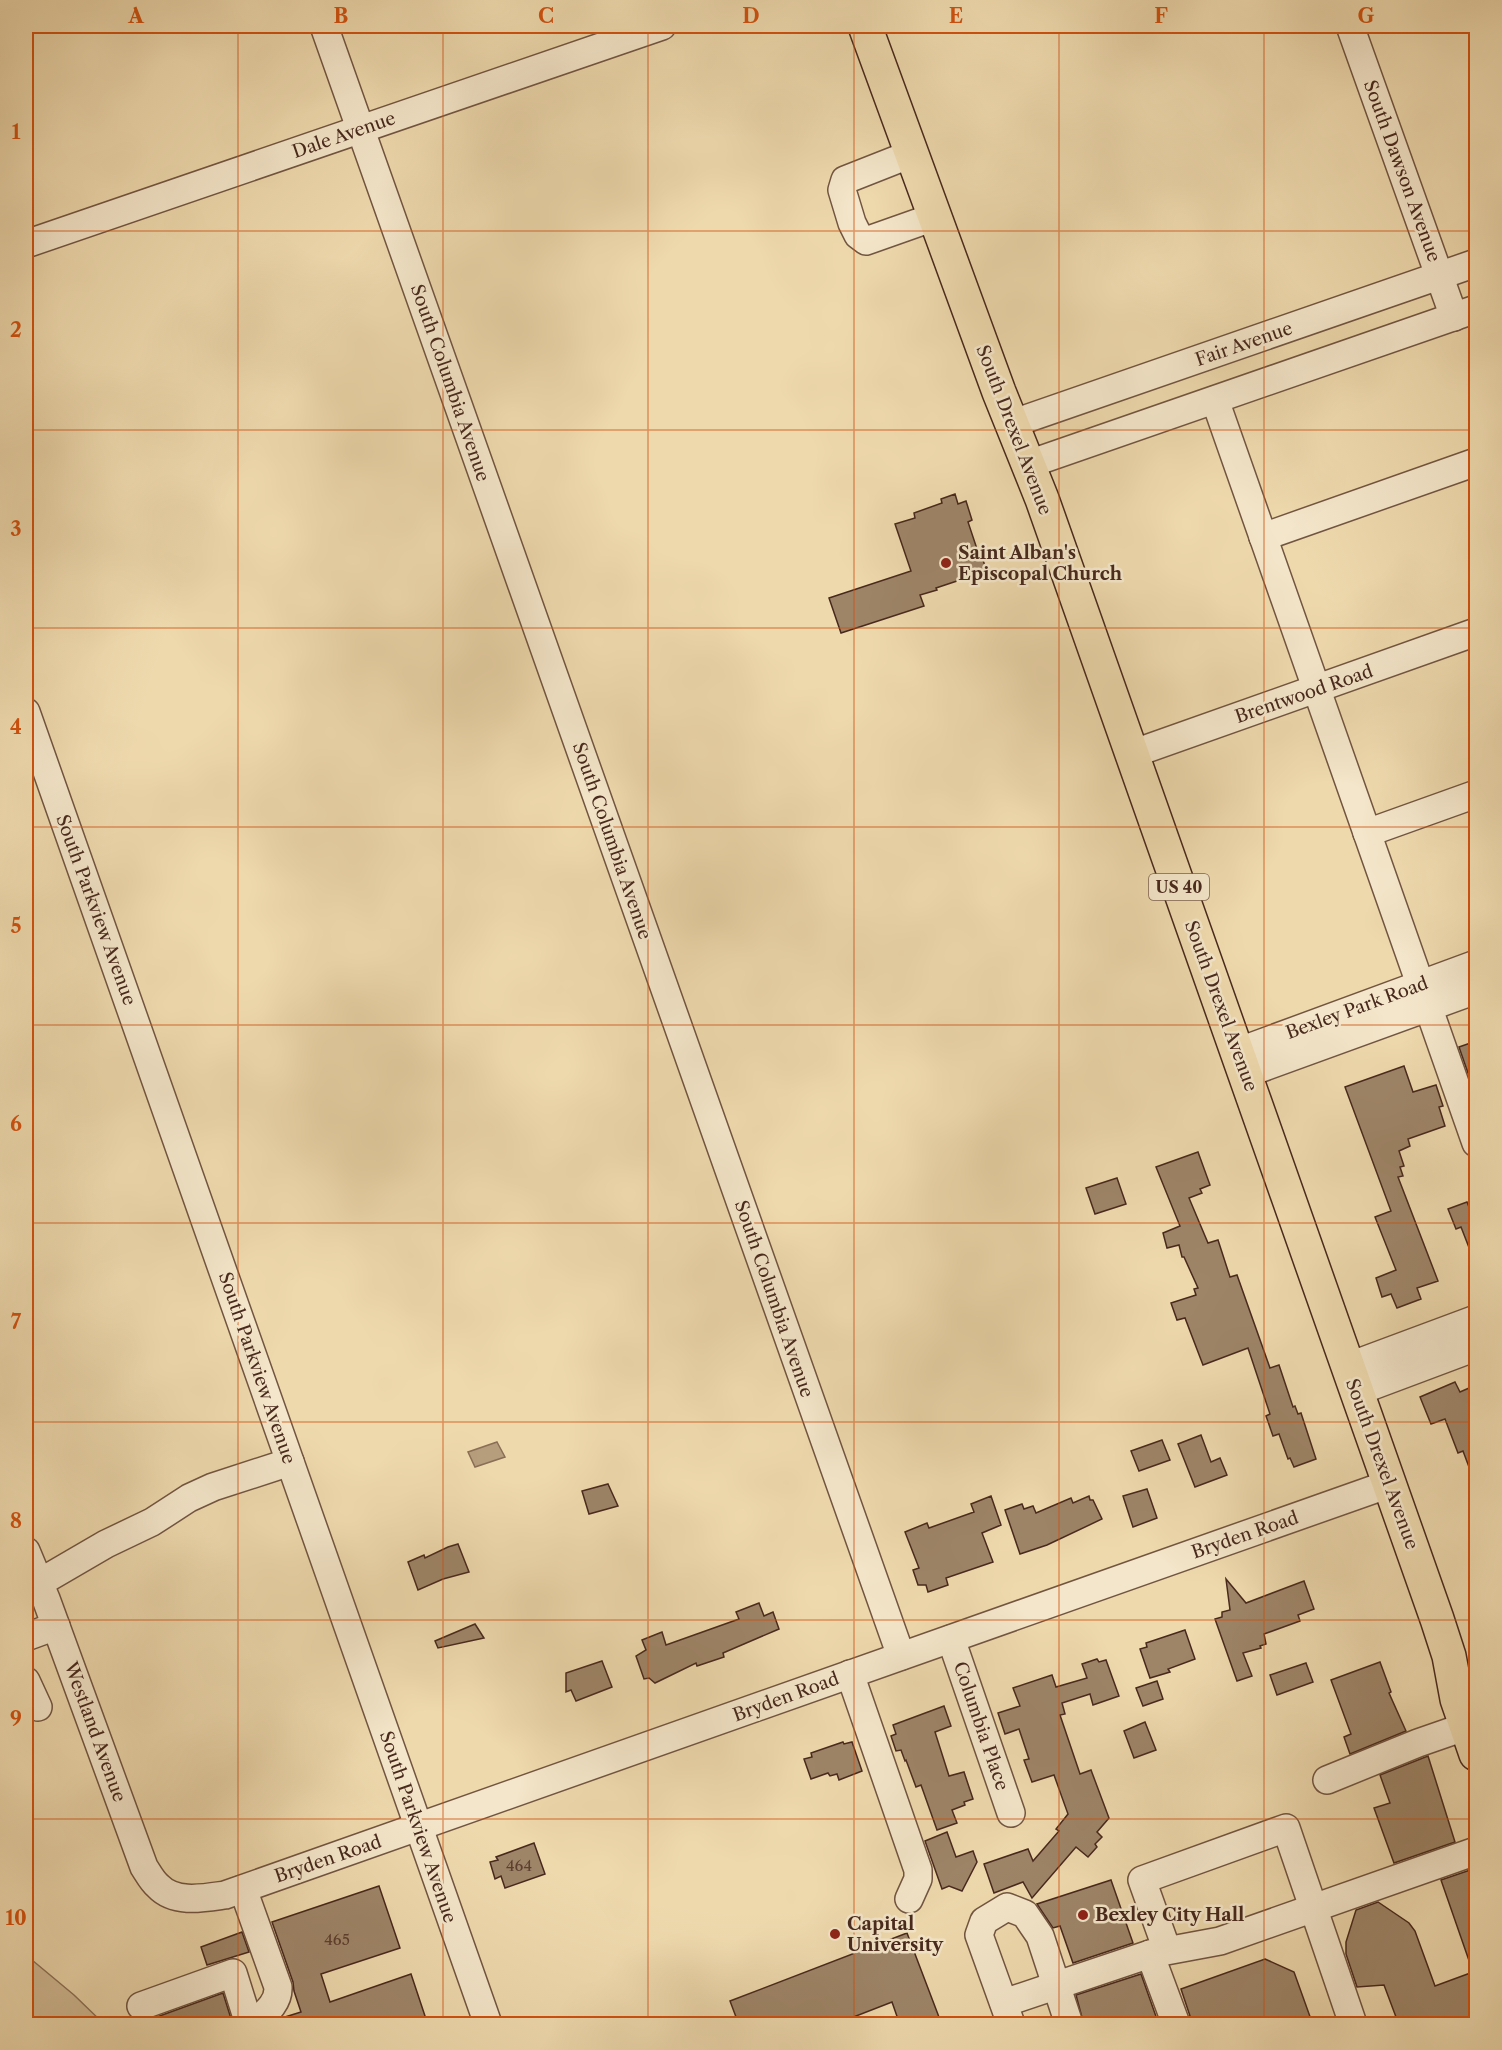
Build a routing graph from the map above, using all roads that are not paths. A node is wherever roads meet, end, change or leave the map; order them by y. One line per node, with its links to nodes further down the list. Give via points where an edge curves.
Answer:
1 (324, 26): 5 (street, South Columbia Avenue)
2 (662, 26): 5 (street, Dale Avenue)
3 (865, 26): 6 (main road, South Drexel Avenue / US 40)
4 (1359, 28): 10 (street, South Dawson Avenue)
5 (361, 129): 8 (street, Dale Avenue); 38 (street, South Columbia Avenue)
6 (911, 154): 7 (main road, South Drexel Avenue / US 40); 7 (street, via 846,180 842,190 852,223 866,241)
7 (934, 217): 13 (main road, South Drexel Avenue / US 40)
8 (26, 244)
9 (1476, 263): 10 (street, Fair Avenue)
10 (1439, 276): 11 (street, South Dawson Avenue); 13 (street, Fair Avenue)
11 (1465, 313): 12 (street)
12 (1215, 400): 15 (street); 16 (street)
13 (1011, 424): 15 (main road, South Drexel Avenue / US 40)
14 (1476, 462): 16 (street)
15 (1029, 464): 20 (main road, South Drexel Avenue / US 40)
16 (1263, 537): 18 (street)
17 (1476, 632): 18 (street, Brentwood Road)
18 (1317, 690): 20 (street, Brentwood Road); 22 (street)
19 (26, 712): 31 (street, South Parkview Avenue)
20 (1132, 754): 26 (main road, South Drexel Avenue / US 40)
21 (1476, 794): 22 (street)
22 (1367, 833): 25 (street)
23 (1476, 964): 25 (street, Bexley Park Road)
24 (1476, 990): 25 (street, Bexley Park Road)
25 (1424, 996): 26 (street, Bexley Park Road); 27 (street)
26 (1241, 1063): 30 (main road, South Drexel Avenue / US 40)
27 (1476, 1143)
28 (1476, 1319): 30 (street)
29 (1476, 1347): 30 (street)
30 (1352, 1380): 32 (main road, South Drexel Avenue / US 40)
31 (290, 1462): 34 (street, via 189,1498); 45 (street, South Parkview Avenue)
32 (1389, 1484): 37 (street, Bryden Road); 42 (main road, South Drexel Avenue / US 40)
33 (26, 1551): 34 (street, Westland Avenue)
34 (39, 1583): 35 (street, Westland Avenue)
35 (56, 1626): 36 (street); 48 (street, Westland Avenue, via 144,1867 159,1887)
36 (26, 1637)
37 (951, 1639): 38 (street, Bryden Road); 44 (street, Columbia Place)
38 (901, 1656): 39 (street, Bryden Road)
39 (850, 1674): 45 (street, Bryden Road); 49 (street, via 918,1870)
40 (26, 1681): 41 (street)
41 (38, 1707)
42 (1469, 1718): 43 (street)
43 (1327, 1780)
44 (1011, 1813)
45 (418, 1828): 47 (street, Bryden Road); 56 (street, South Parkview Avenue)
46 (1476, 1851): 50 (street)
47 (243, 1889): 48 (street, Bryden Road, via 214,1897); 55 (street, via 278,1987 273,2005)
48 (181, 1898)
49 (909, 1899)
50 (1313, 1909): 51 (street, via 1220,1941); 51 (street, via 1286,1828 1142,1880); 59 (street)
51 (1159, 1952): 52 (street); 58 (street)
52 (1056, 1984): 54 (street); 54 (street, via 1040,1936 1025,1914 1007,1907 984,1921 979,1935); 57 (street)
53 (141, 2006): 55 (street, via 233,1973)
54 (1007, 2014)
55 (251, 2025)
56 (488, 2025)
57 (1069, 2025)
58 (1176, 2025)
59 (1353, 2025)

